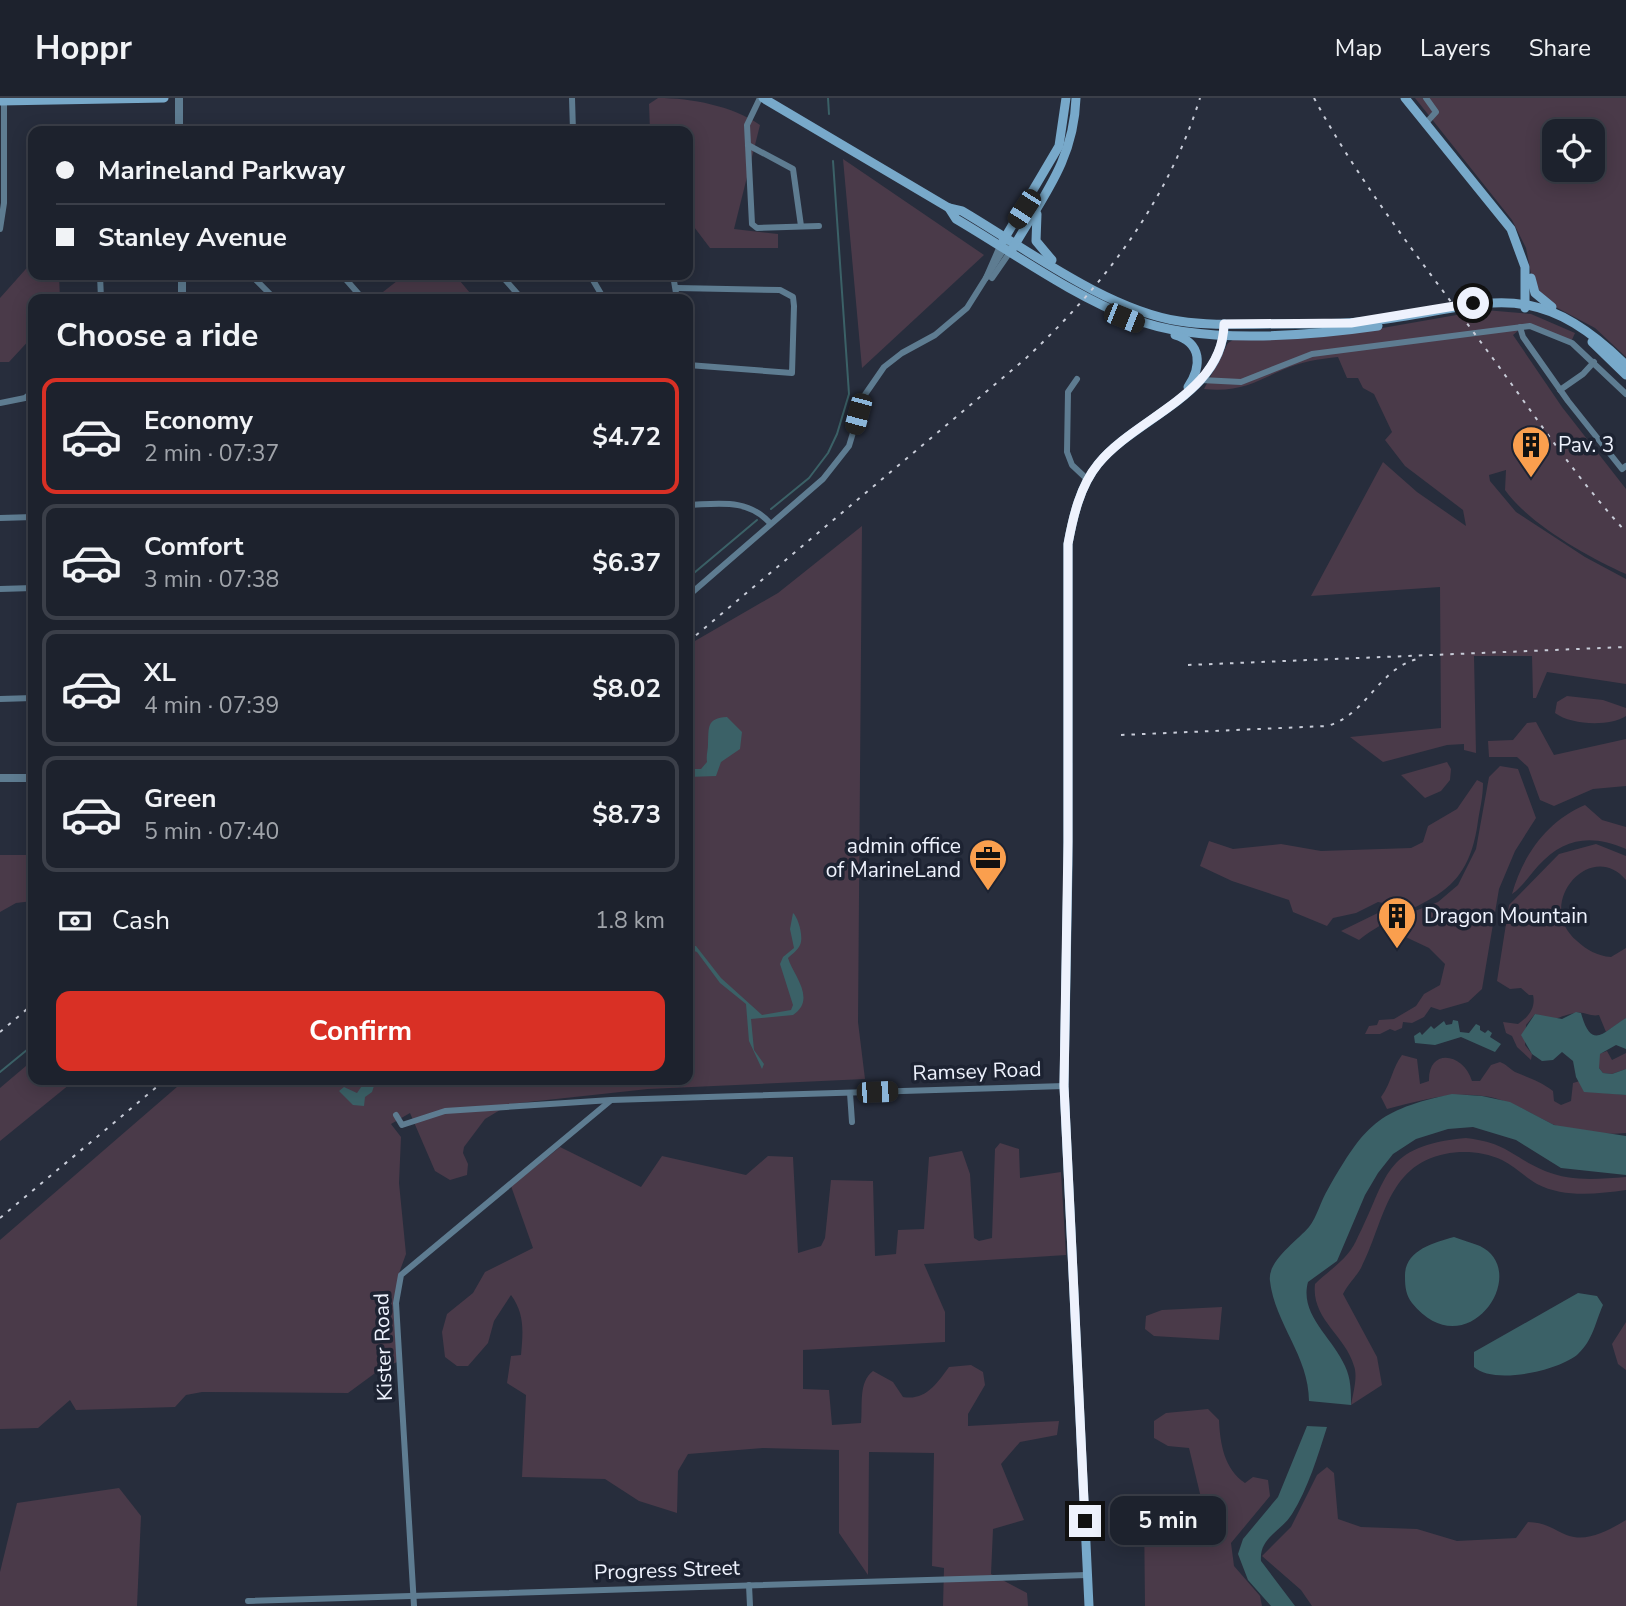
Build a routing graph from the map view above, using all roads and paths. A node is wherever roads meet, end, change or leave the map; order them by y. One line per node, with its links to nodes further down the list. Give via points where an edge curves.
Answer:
1 (164, 98): 9 (main road)
2 (179, 98): 11 (street)
3 (572, 98): 12 (street)
4 (762, 98): 13 (street, via 747,125); 21 (main road)
5 (1066, 98): 21 (main road, via 1059,146)
6 (1076, 98): 16 (main road, via 1072,141)
7 (1405, 98): 10 (main road)
8 (1426, 98): 10 (street, via 1436,112)
9 (2, 100): 15 (street)
10 (1426, 123): 14 (main road)
11 (179, 126)
12 (573, 126)
13 (748, 145): 17 (street, via 793,169); 17 (street, via 754,227)
14 (1484, 193): 34 (main road, via 1519,247 1526,273); 38 (main road, via 1519,236 1537,296 1599,334)
15 (2, 203): 19 (street)
16 (1039, 206): 20 (main road); 22 (main road, via 1036,241)
17 (801, 226): 18 (street)
18 (819, 226)
19 (0, 229)
20 (1016, 243): 21 (main road); 22 (main road)
21 (1005, 246): 27 (street); 27 (street, via 987,272); 33 (main road)
22 (1063, 271): 36 (main road, via 1148,313)
23 (256, 280): 29 (street)
24 (346, 280): 30 (street)
25 (505, 280): 31 (street)
26 (675, 280): 28 (street)
27 (986, 283): 53 (street, via 967,309 884,367 864,397 849,446 839,461)
28 (677, 288): 32 (street); 39 (street, via 789,293 794,306 792,373)
29 (270, 294)
30 (357, 294)
31 (518, 294)
32 (677, 294)
33 (1100, 304): 36 (main road, via 1160,327); 45 (main road, via 1124,318 1185,338 1192,345 1199,366)
34 (1525, 307): 36 (main road, via 1474,309 1331,332); 38 (main road, via 1575,323); 40 (main road, via 1572,328)
35 (1520, 327): 37 (street, via 1541,329 1572,343); 42 (street, via 1312,354 1241,382); 43 (street)
36 (1224, 329): 42 (main road, via 1214,361)
37 (1594, 362): 43 (street); 44 (street)
38 (1626, 364)
39 (693, 365)
40 (1626, 375)
41 (1077, 379): 49 (street, via 1069,392 1067,452 1072,465)
42 (1201, 380): 45 (main road)
43 (1560, 390): 48 (street, via 1622,469)
44 (1626, 394)
45 (1183, 395): 49 (main road, via 1112,450)
46 (28, 396): 47 (street)
47 (0, 402)
48 (1626, 466)
49 (1088, 480): 61 (main road, via 1074,511 1072,559)
50 (693, 505): 53 (street, via 743,505)
51 (28, 517): 52 (street)
52 (0, 518)
53 (770, 523): 56 (street)
54 (28, 588): 55 (street)
55 (0, 589)
56 (693, 592)
57 (28, 698): 58 (street)
58 (0, 699)
59 (0, 778): 60 (street)
60 (28, 778)
61 (1064, 1086): 62 (street, Ramsey Road); 66 (main road)
62 (850, 1093): 63 (street, Ramsey Road); 65 (street)
63 (611, 1100): 64 (street, Ramsey Road, via 445,1111 402,1125); 68 (street, Kister Road, via 401,1275 396,1303)
64 (396, 1115)
65 (852, 1122)
66 (1087, 1575): 67 (street, Progress Street); 72 (main road)
67 (749, 1585): 68 (street, Progress Street); 71 (street)
68 (413, 1595): 69 (street, Progress Street); 70 (street, Kister Road)
69 (248, 1601)
70 (414, 1606)
71 (750, 1606)
72 (1089, 1606)

